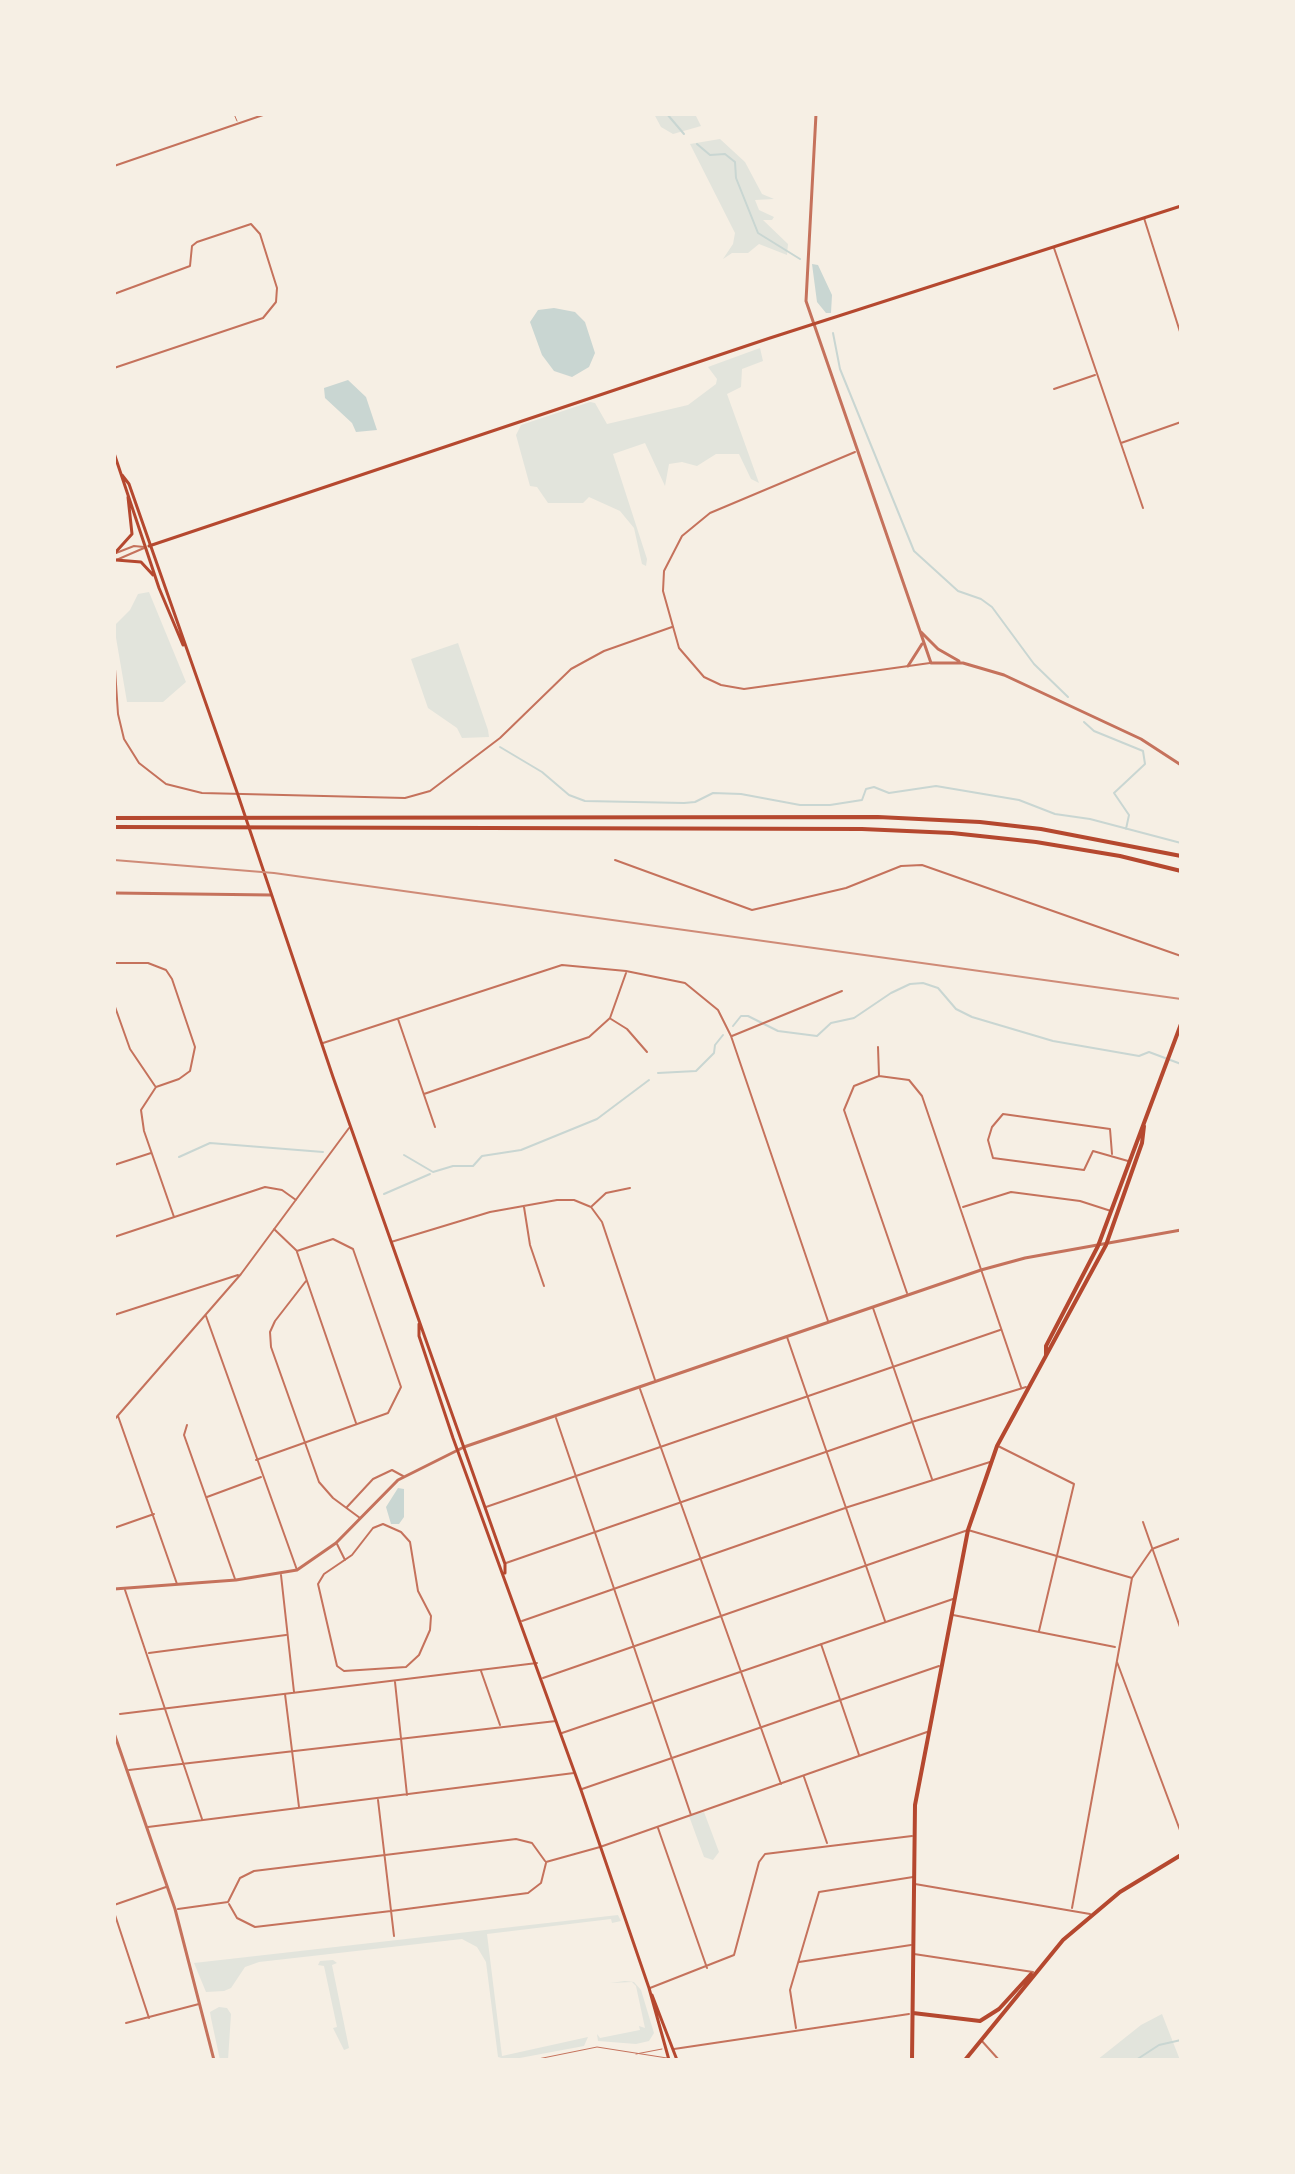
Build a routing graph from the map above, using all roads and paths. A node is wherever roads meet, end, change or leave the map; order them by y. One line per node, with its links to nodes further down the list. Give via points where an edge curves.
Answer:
1 (234, 114): 4 (lane)
2 (266, 114): 4 (street)
3 (816, 114): 10 (street, via 806,267 806,301)
4 (238, 123): 5 (street)
5 (114, 166)
6 (1181, 206): 7 (main road)
7 (1144, 218): 8 (main road); 11 (street)
8 (1053, 246): 10 (main road); 13 (street)
9 (114, 294): 12 (street, via 190,266 197,242 251,224 257,228 277,288 276,302 263,318)
10 (813, 325): 17 (street); 22 (main road)
11 (1181, 335)
12 (114, 368)
13 (1095, 375): 14 (street); 16 (street)
14 (1054, 389)
15 (1181, 422): 16 (street)
16 (1120, 443): 21 (street)
17 (857, 451): 26 (street, via 710,513 682,536 664,571); 27 (street)
18 (114, 453): 19 (main road)
19 (122, 475): 20 (main road); 22 (main road)
20 (127, 493): 22 (main road); 23 (main road, via 132,534)
21 (1143, 508)
22 (148, 546): 23 (street); 24 (street); 25 (main road); 29 (main road)
23 (114, 554)
24 (115, 561): 25 (main road, via 146,564)
25 (160, 589): 29 (main road)
26 (672, 627): 33 (street, via 689,664 704,677 733,688); 35 (street, via 571,669 500,738 418,796)
27 (919, 630): 28 (street); 32 (street)
28 (923, 640): 31 (street); 33 (street)
29 (186, 649): 35 (main road)
30 (114, 654): 35 (street, via 121,730 139,763 176,788)
31 (931, 663): 32 (street); 33 (street)
32 (963, 663): 34 (street, via 1004,675 1077,709)
33 (908, 666)
34 (1181, 765)
35 (238, 795): 42 (main road)
36 (114, 818): 38 (highway, via 878,817 1026,827)
37 (114, 827): 40 (highway, via 862,829 1036,842)
38 (1181, 856)
39 (615, 860): 43 (street, via 752,910 846,888 901,866 922,865)
40 (1181, 871)
41 (114, 893): 42 (street)
42 (271, 895): 52 (main road)
43 (1181, 956)
44 (114, 963): 56 (street, via 161,967 177,993 195,1047 194,1063 183,1077)
45 (626, 971): 48 (street); 49 (street, via 562,965); 51 (street, via 685,983 718,1010)
46 (842, 991): 51 (street)
47 (114, 1004): 56 (street, via 130,1049)
48 (610, 1018): 54 (street); 57 (street, via 577,1043)
49 (398, 1019): 52 (street); 57 (street)
50 (1181, 1024): 59 (highway)
51 (731, 1036): 87 (street)
52 (322, 1044): 58 (main road)
53 (878, 1047): 55 (street)
54 (647, 1052)
55 (879, 1076): 69 (street, via 904,1078 918,1089); 83 (street, via 854,1086 844,1110)
56 (156, 1087): 61 (street, via 141,1115)
57 (424, 1094): 60 (street)
58 (351, 1126): 66 (street); 75 (main road)
59 (1144, 1126): 63 (highway); 76 (highway)
60 (435, 1127)
61 (151, 1152): 64 (street); 71 (street)
62 (1112, 1154): 62 (street, via 1110,1129 1003,1114 988,1140 993,1158 1084,1170 1093,1151); 63 (street)
63 (1128, 1161): 70 (highway)
64 (114, 1165)
65 (630, 1188): 68 (street, via 606,1193)
66 (296, 1200): 71 (street, via 265,1187); 72 (street)
67 (524, 1206): 68 (street, via 566,1199); 75 (street); 82 (street)
68 (591, 1207): 93 (street, via 602,1222)
69 (962, 1208): 70 (street, via 1011,1192 1080,1201); 79 (street)
70 (1111, 1211): 77 (highway)
71 (174, 1217): 74 (street)
72 (274, 1229): 78 (street); 80 (street)
73 (1181, 1230): 76 (street)
74 (114, 1237)
75 (391, 1242): 88 (main road)
76 (1106, 1245): 77 (street); 91 (highway)
77 (1098, 1246): 79 (street); 91 (highway)
78 (297, 1251): 81 (street); 102 (street, via 333,1239 353,1249 394,1360 401,1387 395,1404 388,1413)
79 (981, 1270): 83 (street); 89 (street)
80 (241, 1274): 85 (street); 86 (street)
81 (306, 1281): 102 (street); 103 (street, via 275,1321 270,1341)
82 (544, 1286)
83 (908, 1295): 84 (street)
84 (873, 1308): 87 (street); 92 (street)
85 (114, 1315)
86 (206, 1315): 97 (street); 109 (street)
87 (829, 1323): 90 (street)
88 (419, 1324): 106 (main road); 107 (main road)
89 (1000, 1330): 92 (street); 95 (street)
90 (787, 1337): 93 (street); 96 (street)
91 (1046, 1355): 95 (highway)
92 (893, 1367): 96 (street); 100 (street)
93 (655, 1381): 94 (street)
94 (639, 1387): 98 (street); 104 (street)
95 (1024, 1387): 100 (street); 105 (highway)
96 (806, 1397): 104 (street); 108 (street)
97 (118, 1415): 99 (street); 120 (street)
98 (556, 1417): 106 (street); 113 (street)
99 (114, 1420)
100 (912, 1422): 108 (street); 114 (street)
101 (187, 1425): 115 (street, via 184,1435)
102 (356, 1425): 103 (street)
103 (304, 1444): 109 (street); 118 (street, via 323,1488)
104 (662, 1446): 113 (street); 116 (street)
105 (997, 1446): 110 (highway); 129 (street, via 1074,1484)
106 (464, 1447): 107 (street); 119 (main road)
107 (457, 1449): 111 (street); 135 (main road)
108 (828, 1452): 116 (street); 117 (street)
109 (256, 1460): 112 (street)
110 (990, 1462): 114 (street); 124 (highway)
111 (403, 1476): 118 (street, via 392,1470 373,1479); 121 (street)
112 (263, 1477): 115 (street); 134 (street)
113 (574, 1478): 119 (street); 125 (street)
114 (932, 1480): 117 (street)
115 (206, 1497): 138 (street)
116 (683, 1503): 125 (street); 130 (street)
117 (848, 1507): 130 (street); 133 (street)
118 (347, 1508): 121 (street)
119 (485, 1508): 132 (main road)
120 (154, 1514): 123 (street); 139 (street)
121 (361, 1519): 127 (street)
122 (1143, 1522): 128 (street)
123 (114, 1528)
124 (968, 1530): 129 (street); 133 (street); 143 (highway)
125 (593, 1534): 132 (street); 142 (street)
126 (1181, 1538): 128 (street)
127 (336, 1543): 131 (street); 134 (street)
128 (1152, 1549): 137 (street); 148 (street)
129 (1055, 1554): 137 (street); 149 (street)
130 (702, 1558): 142 (street); 145 (street)
131 (346, 1560): 131 (street, via 378,1525 394,1528 410,1542 418,1591 431,1623 426,1644 406,1667 344,1671 337,1666 318,1584)
132 (505, 1564): 135 (main road)
133 (867, 1565): 145 (street); 147 (street)
134 (297, 1570): 136 (street)
135 (505, 1573): 146 (main road)
136 (281, 1575): 138 (street); 150 (street)
137 (1132, 1578): 153 (street)
138 (236, 1580): 139 (street)
139 (177, 1585): 140 (street)
140 (124, 1588): 141 (street); 154 (street)
141 (114, 1589)
142 (613, 1590): 146 (street); 152 (street)
143 (955, 1598): 144 (highway); 147 (street)
144 (952, 1614): 149 (street); 157 (highway)
145 (720, 1615): 152 (street); 159 (street)
146 (522, 1621): 156 (main road)
147 (885, 1622): 151 (street)
148 (1181, 1630)
149 (1039, 1631): 153 (street)
150 (286, 1635): 154 (street); 162 (street)
151 (821, 1644): 159 (street); 164 (street)
152 (632, 1647): 160 (street); 165 (street)
153 (1117, 1647): 155 (street)
154 (148, 1653): 166 (street)
155 (1115, 1659): 191 (street); 202 (street)
156 (537, 1663): 158 (street); 160 (main road)
157 (941, 1665): 164 (street); 171 (highway)
158 (481, 1670): 161 (street); 169 (street)
159 (742, 1670): 165 (street); 170 (street)
160 (542, 1678): 168 (main road)
161 (394, 1682): 162 (street); 174 (street)
162 (294, 1693): 163 (street)
163 (285, 1694): 166 (street); 175 (street)
164 (840, 1699): 170 (street); 176 (street)
165 (652, 1703): 173 (street); 177 (street)
166 (167, 1708): 167 (street); 178 (street)
167 (120, 1714)
168 (556, 1721): 169 (street); 173 (main road)
169 (500, 1726): 174 (street)
170 (760, 1726): 177 (street); 182 (street)
171 (928, 1731): 176 (street); 192 (highway)
172 (114, 1733): 179 (street)
173 (561, 1734): 180 (main road)
174 (401, 1738): 175 (street); 184 (street)
175 (291, 1751): 178 (street); 186 (street)
176 (859, 1756): 181 (street)
177 (672, 1758): 183 (street); 187 (street)
178 (184, 1765): 179 (street); 188 (street)
179 (128, 1770): 189 (street)
180 (575, 1773): 183 (main road); 184 (street)
181 (804, 1776): 182 (street); 193 (street)
182 (781, 1784): 187 (street)
183 (581, 1790): 194 (main road)
184 (407, 1796): 185 (street)
185 (378, 1800): 186 (street); 195 (street)
186 (299, 1808): 188 (street)
187 (691, 1815): 190 (street)
188 (203, 1820): 189 (street)
189 (147, 1827): 199 (street)
190 (658, 1827): 194 (street); 211 (street)
191 (1181, 1833)
192 (912, 1836): 193 (street); 198 (highway)
193 (827, 1844): 211 (street, via 761,1858 734,1955)
194 (600, 1847): 197 (street); 213 (main road)
195 (384, 1855): 197 (street, via 516,1839 532,1843); 200 (street, via 254,1871 240,1878); 204 (street)
196 (1181, 1855): 206 (highway)
197 (546, 1862): 204 (street, via 541,1883 528,1893)
198 (913, 1880): 202 (street); 208 (highway); 210 (street, via 819,1892)
199 (167, 1887): 201 (street); 203 (street)
200 (228, 1902): 203 (street); 204 (street, via 237,1918 255,1927)
201 (114, 1905)
202 (1072, 1908): 206 (street)
203 (175, 1909): 214 (street)
204 (391, 1911): 207 (street)
205 (114, 1912): 216 (street)
206 (1091, 1914): 212 (highway)
207 (394, 1936)
208 (913, 1944): 209 (highway); 210 (street)
209 (913, 1954): 212 (street); 215 (highway)
210 (798, 1962): 218 (street, via 790,1990)
211 (707, 1968): 213 (street)
212 (1033, 1972): 215 (highway, via 999,2009 980,2021); 220 (highway)
213 (649, 1988): 219 (main road); 221 (main road)
214 (200, 2004): 216 (street); 225 (street)
215 (913, 2013): 218 (street); 228 (highway)
216 (149, 2018): 217 (street)
217 (126, 2023)
218 (796, 2030): 222 (street)
219 (670, 2040): 221 (lane); 222 (main road)
220 (980, 2040): 229 (highway); 230 (street)
221 (665, 2048): 223 (lane); 224 (main road)
222 (673, 2049): 227 (main road)
223 (633, 2055): 224 (lane); 226 (lane, via 597,2047)
224 (668, 2059)
225 (214, 2060)
226 (533, 2060)
227 (677, 2060)
228 (913, 2060)
229 (965, 2060)
230 (999, 2060)

